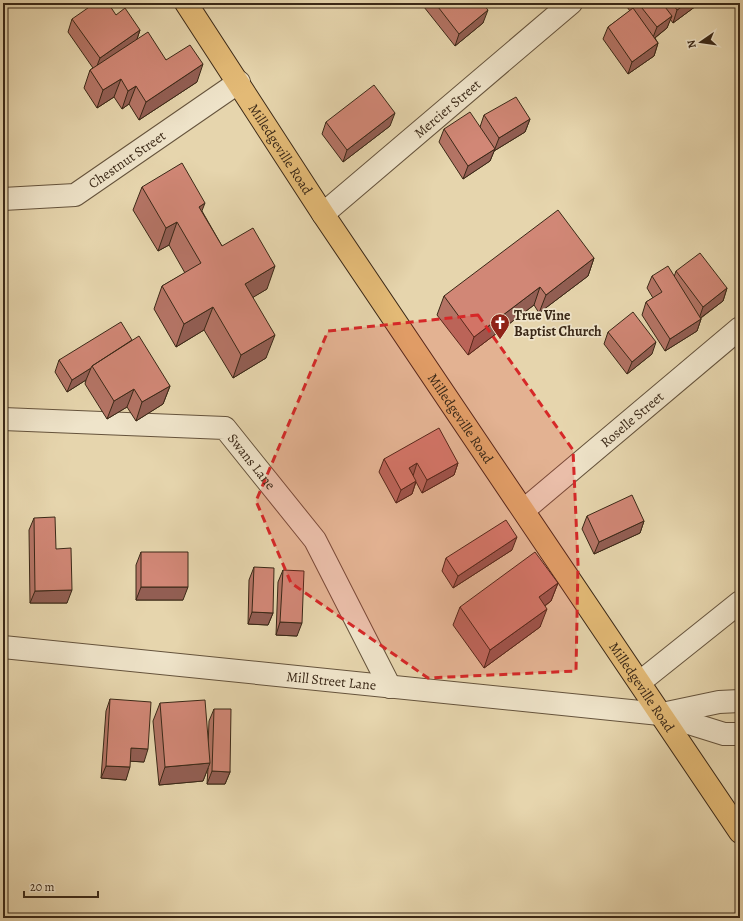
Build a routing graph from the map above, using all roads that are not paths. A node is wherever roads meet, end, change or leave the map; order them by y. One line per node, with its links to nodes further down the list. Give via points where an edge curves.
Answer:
1 (186, 3): 3 (main road, Milledgeville Road)
2 (571, 3): 5 (street, Mercier Street)
3 (239, 82): 4 (street, Chestnut Street, via 75,195); 5 (main road, Milledgeville Road)
4 (3, 199)
5 (324, 214): 8 (main road, Milledgeville Road)
6 (740, 328): 8 (street, Roselle Street)
7 (3, 419): 12 (street, Swans Lane, via 225,428 314,540)
8 (524, 510): 11 (main road, Milledgeville Road)
9 (740, 602): 11 (street)
10 (3, 647): 12 (street, Mill Street Lane)
11 (640, 682): 14 (main road, Milledgeville Road)
12 (390, 687): 14 (street, Mill Street Lane)
13 (740, 701): 14 (street, Mill Street Lane, via 719,702)
14 (660, 714): 15 (street, Mill Street Lane, via 724,734); 16 (main road, Milledgeville Road)
15 (740, 734)
16 (740, 832)

